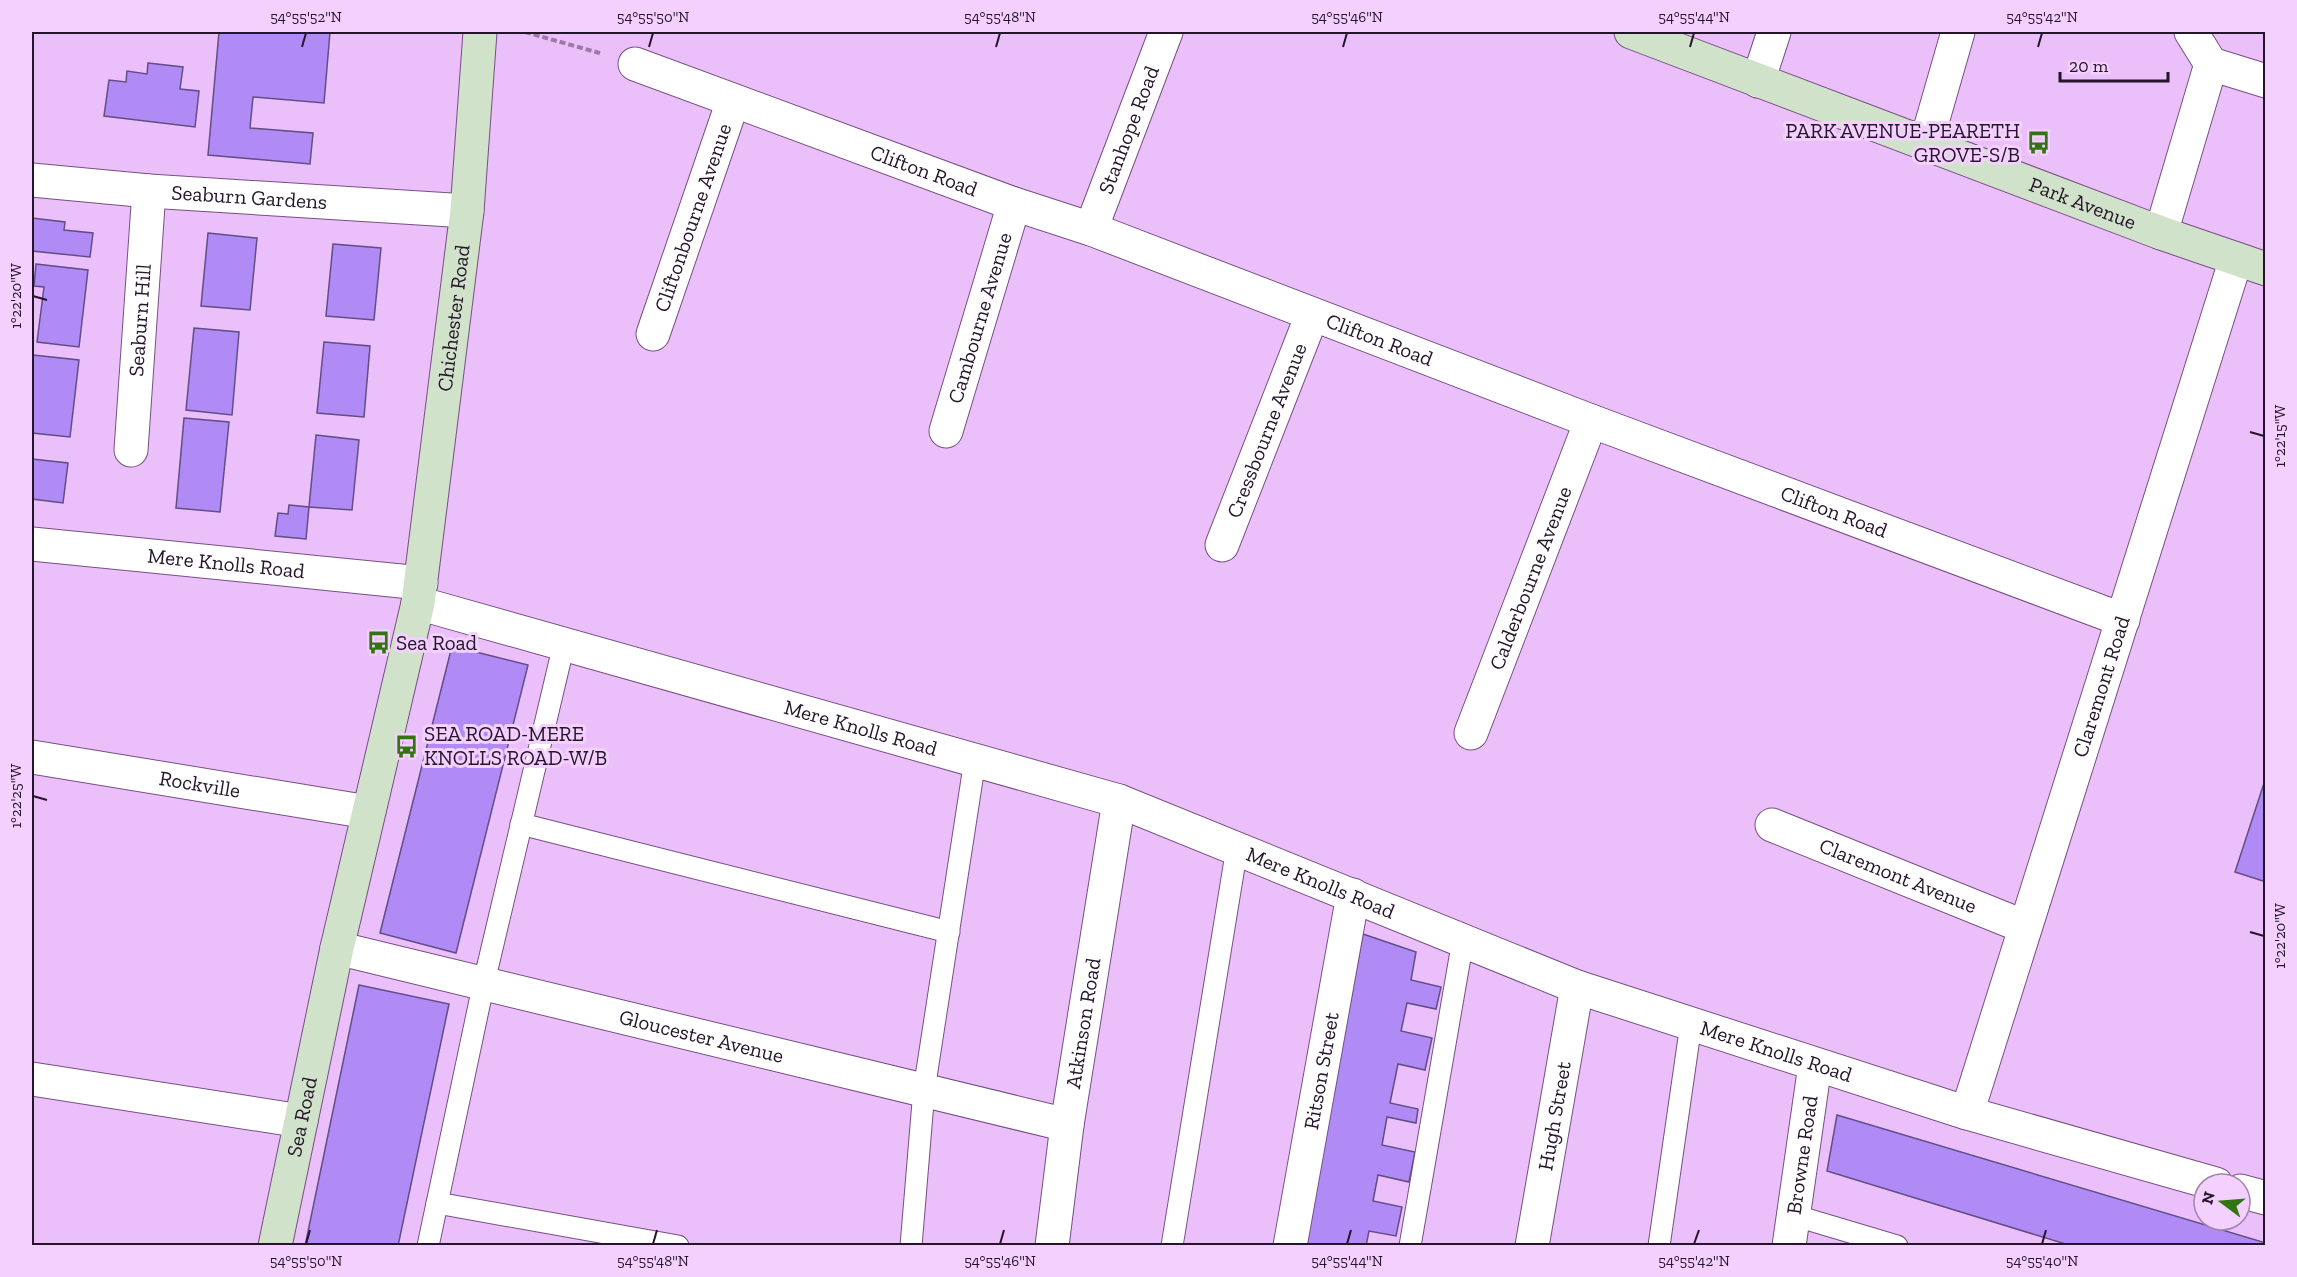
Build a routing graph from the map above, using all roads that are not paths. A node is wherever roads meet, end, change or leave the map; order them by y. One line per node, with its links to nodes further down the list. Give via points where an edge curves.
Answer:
1 (480, 32): 16 (street, Chichester Road)
2 (1166, 32): 17 (street, Stanhope Road)
3 (1630, 32): 9 (street, Park Avenue)
4 (1774, 32): 9 (street)
5 (1958, 32): 12 (street)
6 (2191, 32): 8 (street)
7 (635, 64): 11 (street, Clifton Road)
8 (2211, 64): 10 (street); 18 (street)
9 (1758, 81): 12 (street, Park Avenue)
10 (2265, 81)
11 (733, 100): 15 (street, Clifton Road); 21 (street, Cliftonbourne Avenue)
12 (1926, 143): 18 (street, Park Avenue)
13 (32, 180): 14 (street, Seaburn Gardens)
14 (149, 191): 16 (street, Seaburn Gardens); 24 (street, Seaburn Hill)
15 (1014, 204): 17 (street, Clifton Road); 23 (street, Cambourne Avenue)
16 (467, 210): 27 (street, Chichester Road)
17 (1091, 229): 20 (street, Clifton Road)
18 (2161, 233): 19 (street, Park Avenue)
19 (2251, 264): 28 (street, Claremont Road)
20 (1312, 315): 22 (street, Clifton Road); 26 (street, Cressbourne Avenue)
21 (653, 334)
22 (1591, 421): 28 (street, Clifton Road); 30 (street, Calderbourne Avenue)
23 (946, 431)
24 (131, 450)
25 (32, 544): 27 (street, Mere Knolls Road)
26 (1222, 545)
27 (420, 593): 29 (street, Mere Knolls Road); 34 (street, Sea Road)
28 (2123, 620): 39 (street, Claremont Road)
29 (564, 644): 32 (street, Mere Knolls Road); 35 (lane)
30 (1471, 733)
31 (32, 757): 34 (street, Rockville)
32 (975, 760): 33 (street, Mere Knolls Road); 40 (lane)
33 (1119, 801): 37 (street, Mere Knolls Road); 51 (street, Atkinson Road)
34 (368, 812): 42 (street, Sea Road)
35 (521, 824): 40 (lane); 43 (lane)
36 (1772, 825): 39 (street, Claremont Avenue)
37 (1237, 848): 38 (street, Mere Knolls Road); 60 (lane)
38 (1353, 895): 41 (street, Mere Knolls Road); 61 (street, Ritson Street)
39 (2025, 927): 49 (street, Claremont Road)
40 (949, 932): 48 (lane)
41 (1463, 940): 44 (street, Mere Knolls Road); 62 (lane)
42 (337, 948): 43 (street, Gloucester Avenue); 50 (street, Sea Road)
43 (484, 982): 48 (street, Gloucester Avenue); 53 (lane)
44 (1577, 987): 45 (street, Mere Knolls Road); 63 (street, Hugh Street)
45 (1691, 1024): 46 (street, Mere Knolls Road); 64 (lane)
46 (1815, 1065): 49 (street, Mere Knolls Road); 54 (street, Browne Road)
47 (32, 1079): 50 (street)
48 (924, 1090): 51 (street, Gloucester Avenue); 58 (lane)
49 (1966, 1113): 52 (street, Mere Knolls Road)
50 (301, 1121): 55 (street, Sea Road)
51 (1067, 1125): 59 (street, Atkinson Road)
52 (2192, 1177)
53 (437, 1203): 56 (lane); 57 (lane)
54 (1791, 1230): 65 (lane)
55 (275, 1245)
56 (428, 1245)
57 (678, 1245)
58 (911, 1245)
59 (1052, 1245)
60 (1172, 1245)
61 (1290, 1245)
62 (1410, 1245)
63 (1532, 1245)
64 (1659, 1245)
65 (1897, 1245)

